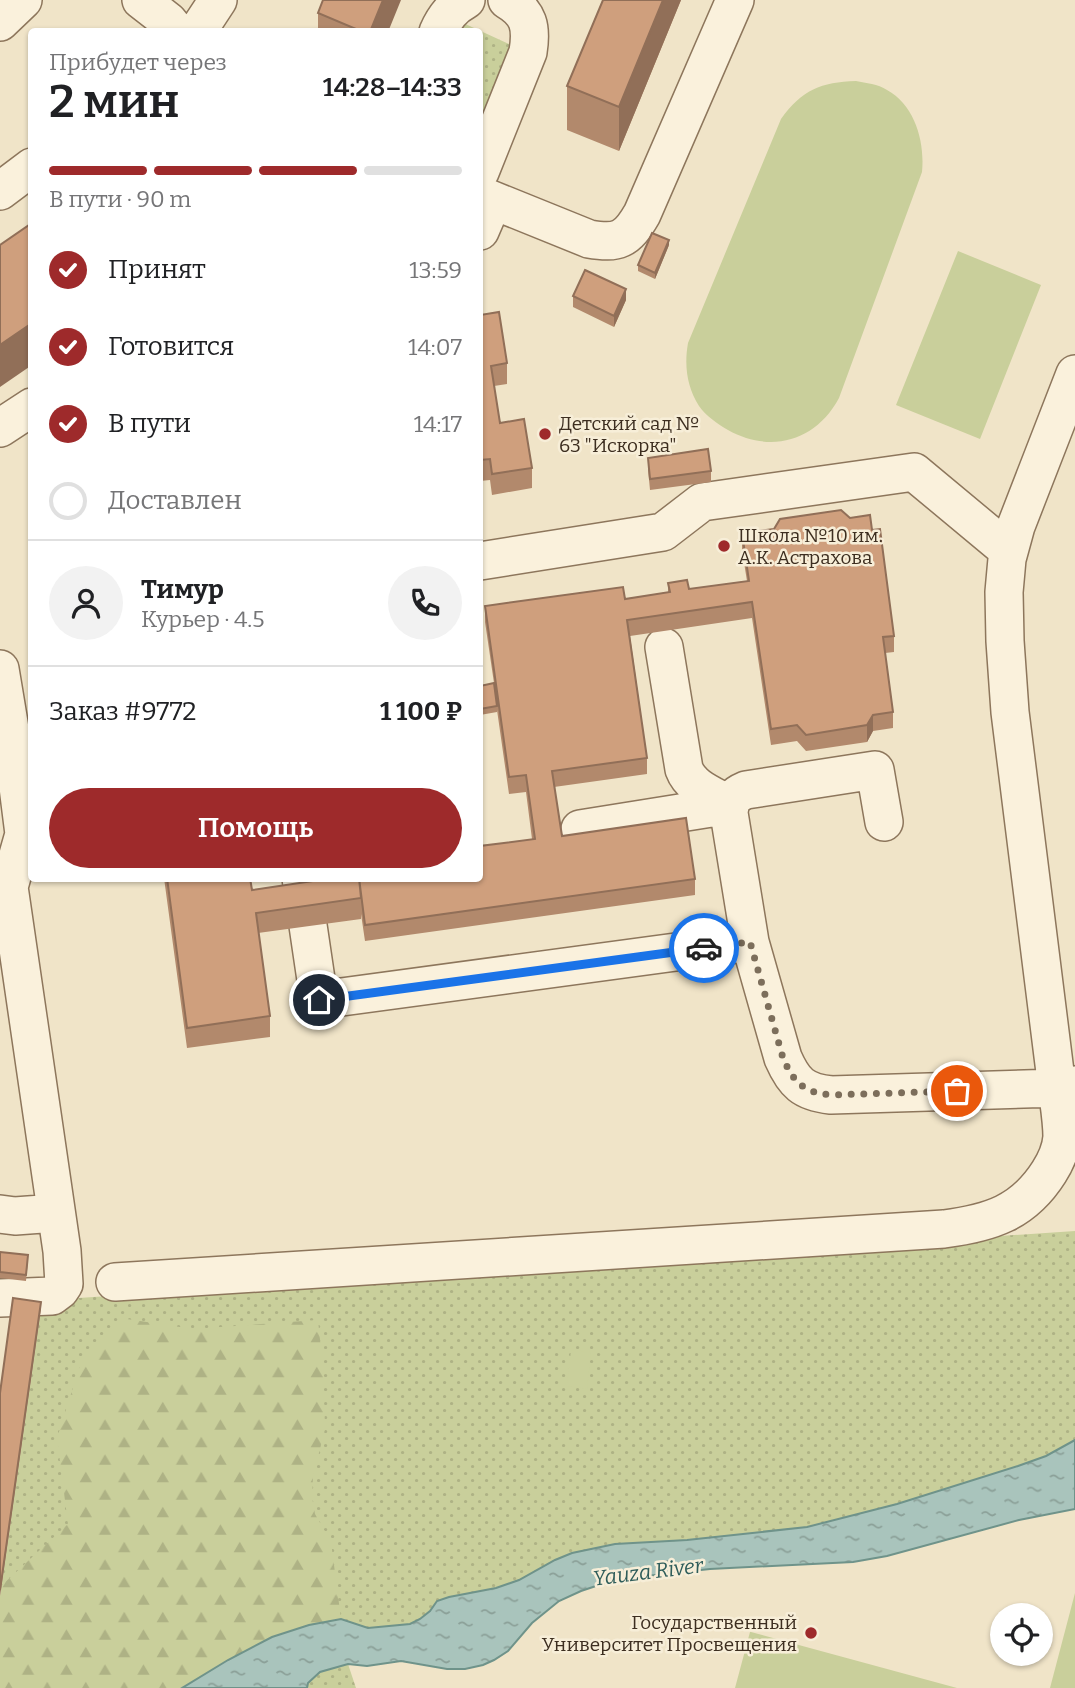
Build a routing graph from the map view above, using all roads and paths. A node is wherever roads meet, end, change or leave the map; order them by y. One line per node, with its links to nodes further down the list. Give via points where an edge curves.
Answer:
1 (23, 0): 7 (street)
2 (141, 0): 8 (street)
3 (218, 0): 9 (street)
4 (466, 0): 10 (street, via 445,18)
5 (507, 0): 13 (street, via 527,18 531,35)
6 (735, 0): 13 (street, via 642,214 625,236 607,242 589,239)
7 (0, 22)
8 (174, 28)
9 (200, 28)
10 (441, 28)
11 (28, 170): 12 (street)
12 (0, 191)
13 (483, 200)
14 (1075, 374): 17 (street)
15 (28, 410): 16 (street)
16 (0, 428)
17 (1009, 551): 18 (street, via 914,472 702,502 663,532); 27 (street, via 1004,618 1010,712)
18 (483, 561)
19 (664, 647): 22 (street, via 687,777)
20 (0, 669): 21 (street)
21 (6, 748): 28 (street, via 24,834 9,887)
22 (730, 805): 23 (street, via 746,790 875,769); 24 (street); 26 (street)
23 (884, 822)
24 (580, 829)
25 (302, 882): 26 (street, via 319,1000)
26 (750, 942): 27 (street, via 783,1058 805,1089 831,1095)
27 (1066, 1086): 30 (street, via 1059,1152 1039,1188 1004,1215 986,1222 944,1229)
28 (56, 1213): 29 (street); 31 (street, via 64,1284 52,1296)
29 (0, 1214)
30 (115, 1282)
31 (0, 1298)

